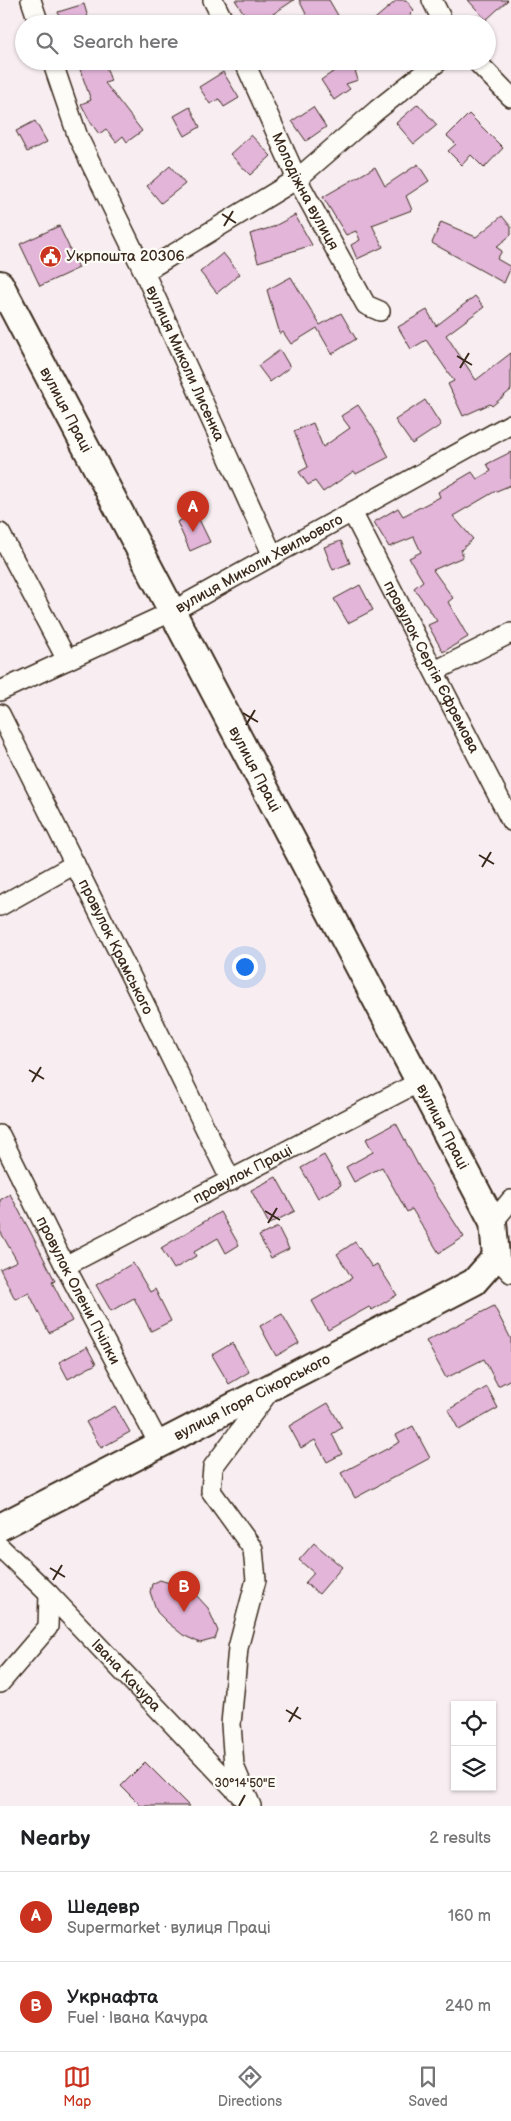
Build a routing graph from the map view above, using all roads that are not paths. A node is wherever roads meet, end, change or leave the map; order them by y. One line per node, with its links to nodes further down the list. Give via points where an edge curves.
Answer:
1 (31, 0): 4 (street)
2 (213, 0): 5 (street)
3 (432, 0): 6 (street)
4 (36, 15)
5 (220, 15)
6 (440, 15)
7 (55, 70): 13 (street, вулиця Миколи Лисенка, via 78,137)
8 (248, 70): 12 (street, Молодіжна вулиця)
9 (428, 70): 12 (street)
10 (485, 70): 11 (street)
11 (511, 97)
12 (297, 179): 13 (street); 15 (street, Молодіжна вулиця, via 366,305)
13 (144, 272): 20 (street, вулиця Миколи Лисенка)
14 (0, 284): 16 (main road, вулиця Праці)
15 (380, 311)
16 (8, 318): 21 (main road, вулиця Праці)
17 (511, 424): 18 (street, вулиця Миколи Хвильового)
18 (352, 512): 20 (street, вулиця Миколи Хвильового); 24 (street, провулок Сергія Єфремова)
19 (0, 533): 23 (street)
20 (273, 556): 21 (street, вулиця Миколи Хвильового)
21 (171, 612): 23 (street, вулиця Миколи Хвильового); 30 (main road, вулиця Праці)
22 (511, 633): 24 (street)
23 (67, 660): 25 (street, вулиця Миколи Хвильового)
24 (435, 671): 27 (street, провулок Сергія Єфремова)
25 (0, 692)
26 (0, 714): 28 (street, провулок Крамського)
27 (511, 821)
28 (75, 864): 29 (street); 32 (street, провулок Крамського)
29 (0, 906)
30 (419, 1082): 32 (street, провулок Праці); 34 (main road, вулиця Праці)
31 (0, 1135): 36 (street, провулок Олени Пчілки)
32 (231, 1181): 36 (street, провулок Праці)
33 (511, 1200): 34 (street)
34 (493, 1222): 35 (main road, вулиця Праці)
35 (504, 1265): 37 (main road, вулиця Ігоря Сікорського)
36 (65, 1266): 38 (street, провулок Олени Пчілки)
37 (273, 1386): 38 (main road, вулиця Ігоря Сікорського); 43 (street, via 213,1467 211,1491 253,1549 256,1580 238,1648 231,1724 234,1766)
38 (159, 1444): 39 (main road, вулиця Ігоря Сікорського)
39 (0, 1527)
40 (0, 1546): 41 (street, Івана Качура)
41 (49, 1594): 42 (street, via 48,1627); 43 (street, Івана Качура)
42 (0, 1683)
43 (251, 1806)

